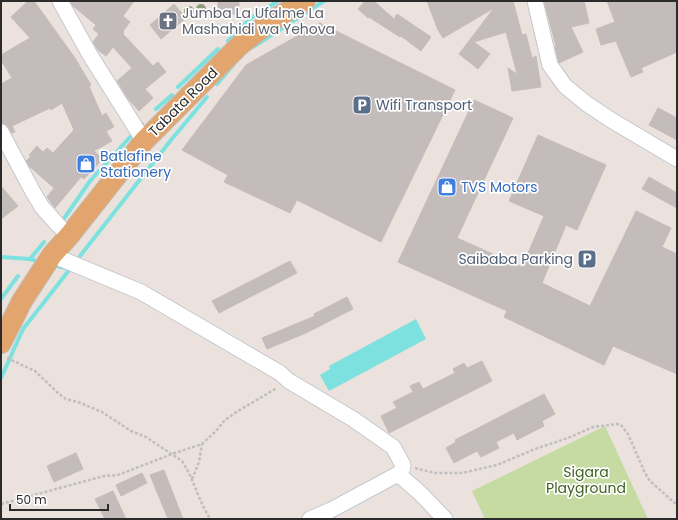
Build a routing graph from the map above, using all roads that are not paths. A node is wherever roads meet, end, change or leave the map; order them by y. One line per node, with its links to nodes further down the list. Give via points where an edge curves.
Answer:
1 (60, 1): 5 (street, via 90,55)
2 (305, 1): 5 (main road, Tabata Road, via 271,21 240,45)
3 (535, 1): 6 (street, via 550,65 565,86 611,120)
4 (1, 132): 7 (street, via 42,207)
5 (144, 141): 7 (main road, Tabata Road)
6 (677, 159)
7 (69, 236): 8 (main road, Tabata Road)
8 (52, 255): 9 (main road, Tabata Road, via 22,301); 10 (street, via 141,292 280,373 393,447)
9 (1, 343)
10 (401, 470): 11 (street, via 331,510); 12 (street)
11 (310, 519)
12 (445, 519)

